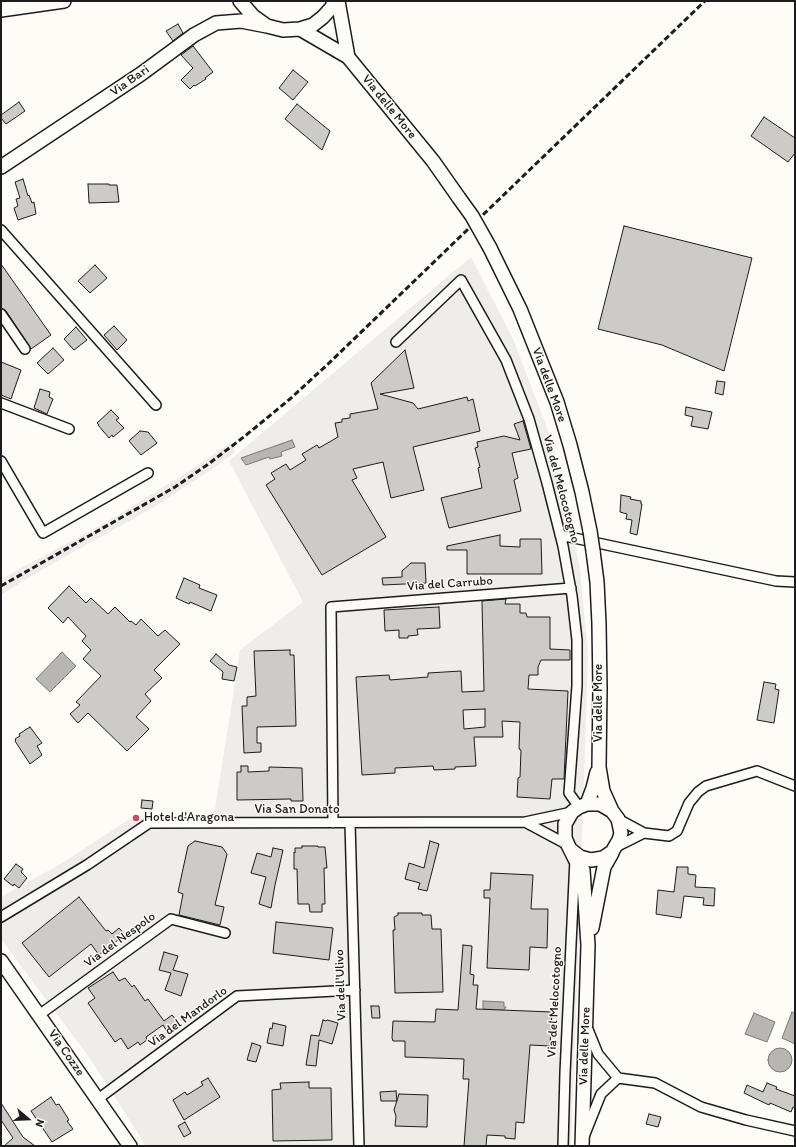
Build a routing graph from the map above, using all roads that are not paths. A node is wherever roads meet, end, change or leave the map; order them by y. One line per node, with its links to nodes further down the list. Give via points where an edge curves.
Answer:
1 (64, 1): 4 (main road)
2 (334, 1): 8 (main road, via 323,17 313,25)
3 (338, 1): 9 (main road)
4 (13, 3): 6 (main road)
5 (243, 3): 7 (main road, via 253,16)
6 (1, 10)
7 (267, 26): 8 (main road, Via Bari, via 283,30); 10 (main road, Via Bari, via 241,22 216,23 194,35 135,78)
8 (300, 29): 9 (main road)
9 (348, 58): 23 (main road, Via delle More, bridge, via 428,155 472,216 520,309 557,402 582,492 597,582)
10 (3, 165)
11 (1, 230): 16 (street)
12 (1, 314): 14 (street)
13 (396, 342): 20 (street, Via del Melocotogno, via 461,280 509,367 529,419)
14 (25, 349)
15 (1, 403): 17 (street)
16 (156, 405)
17 (69, 429)
18 (1, 461): 19 (street, via 43,533)
19 (148, 473)
20 (560, 535): 21 (street, via 776,581); 22 (street, Via del Melocotogno)
21 (795, 582)
22 (571, 588): 25 (street, Via del Melocotogno, via 577,686 569,793); 28 (street, Via del Carrubo, via 330,607)
23 (599, 767): 25 (main road, via 593,788); 26 (main road, via 603,791)
24 (795, 786): 30 (street, via 757,770 706,786 689,803 677,831 669,836)
25 (580, 807): 26 (main road, via 600,804); 27 (street, Via San Donato); 32 (main road, via 565,824 565,838)
26 (615, 815): 30 (street); 31 (main road, via 621,833)
27 (524, 822): 29 (street, Via San Donato); 32 (street)
28 (333, 823): 29 (street, Via San Donato); 33 (street, Via San Donato, via 149,823 87,865)
29 (350, 823): 37 (street, Via dell'Ulivo)
30 (644, 833): 31 (street)
31 (614, 849): 32 (main road, via 603,858 591,860); 35 (main road, via 604,867)
32 (572, 851): 35 (main road, via 583,870); 46 (street, Via del Melocotogno)
33 (1, 917)
34 (225, 933): 38 (street, Via del Nespolo, via 171,919)
35 (588, 945): 39 (main road, Via delle More)
36 (1, 961): 38 (main road, Via Cozze)
37 (355, 990): 41 (street, Via del Mandorlo, via 238,996); 45 (street, Via dell'Ulivo)
38 (39, 1015): 41 (main road, Via Cozze)
39 (586, 1024): 40 (street, via 598,1054); 43 (main road, Via delle More)
40 (618, 1078): 42 (street, via 655,1083 701,1107); 43 (street, via 601,1094)
41 (98, 1099): 44 (main road, Via Cozze)
42 (795, 1131)
43 (582, 1143)
44 (130, 1146)
45 (359, 1146)
46 (563, 1146)

